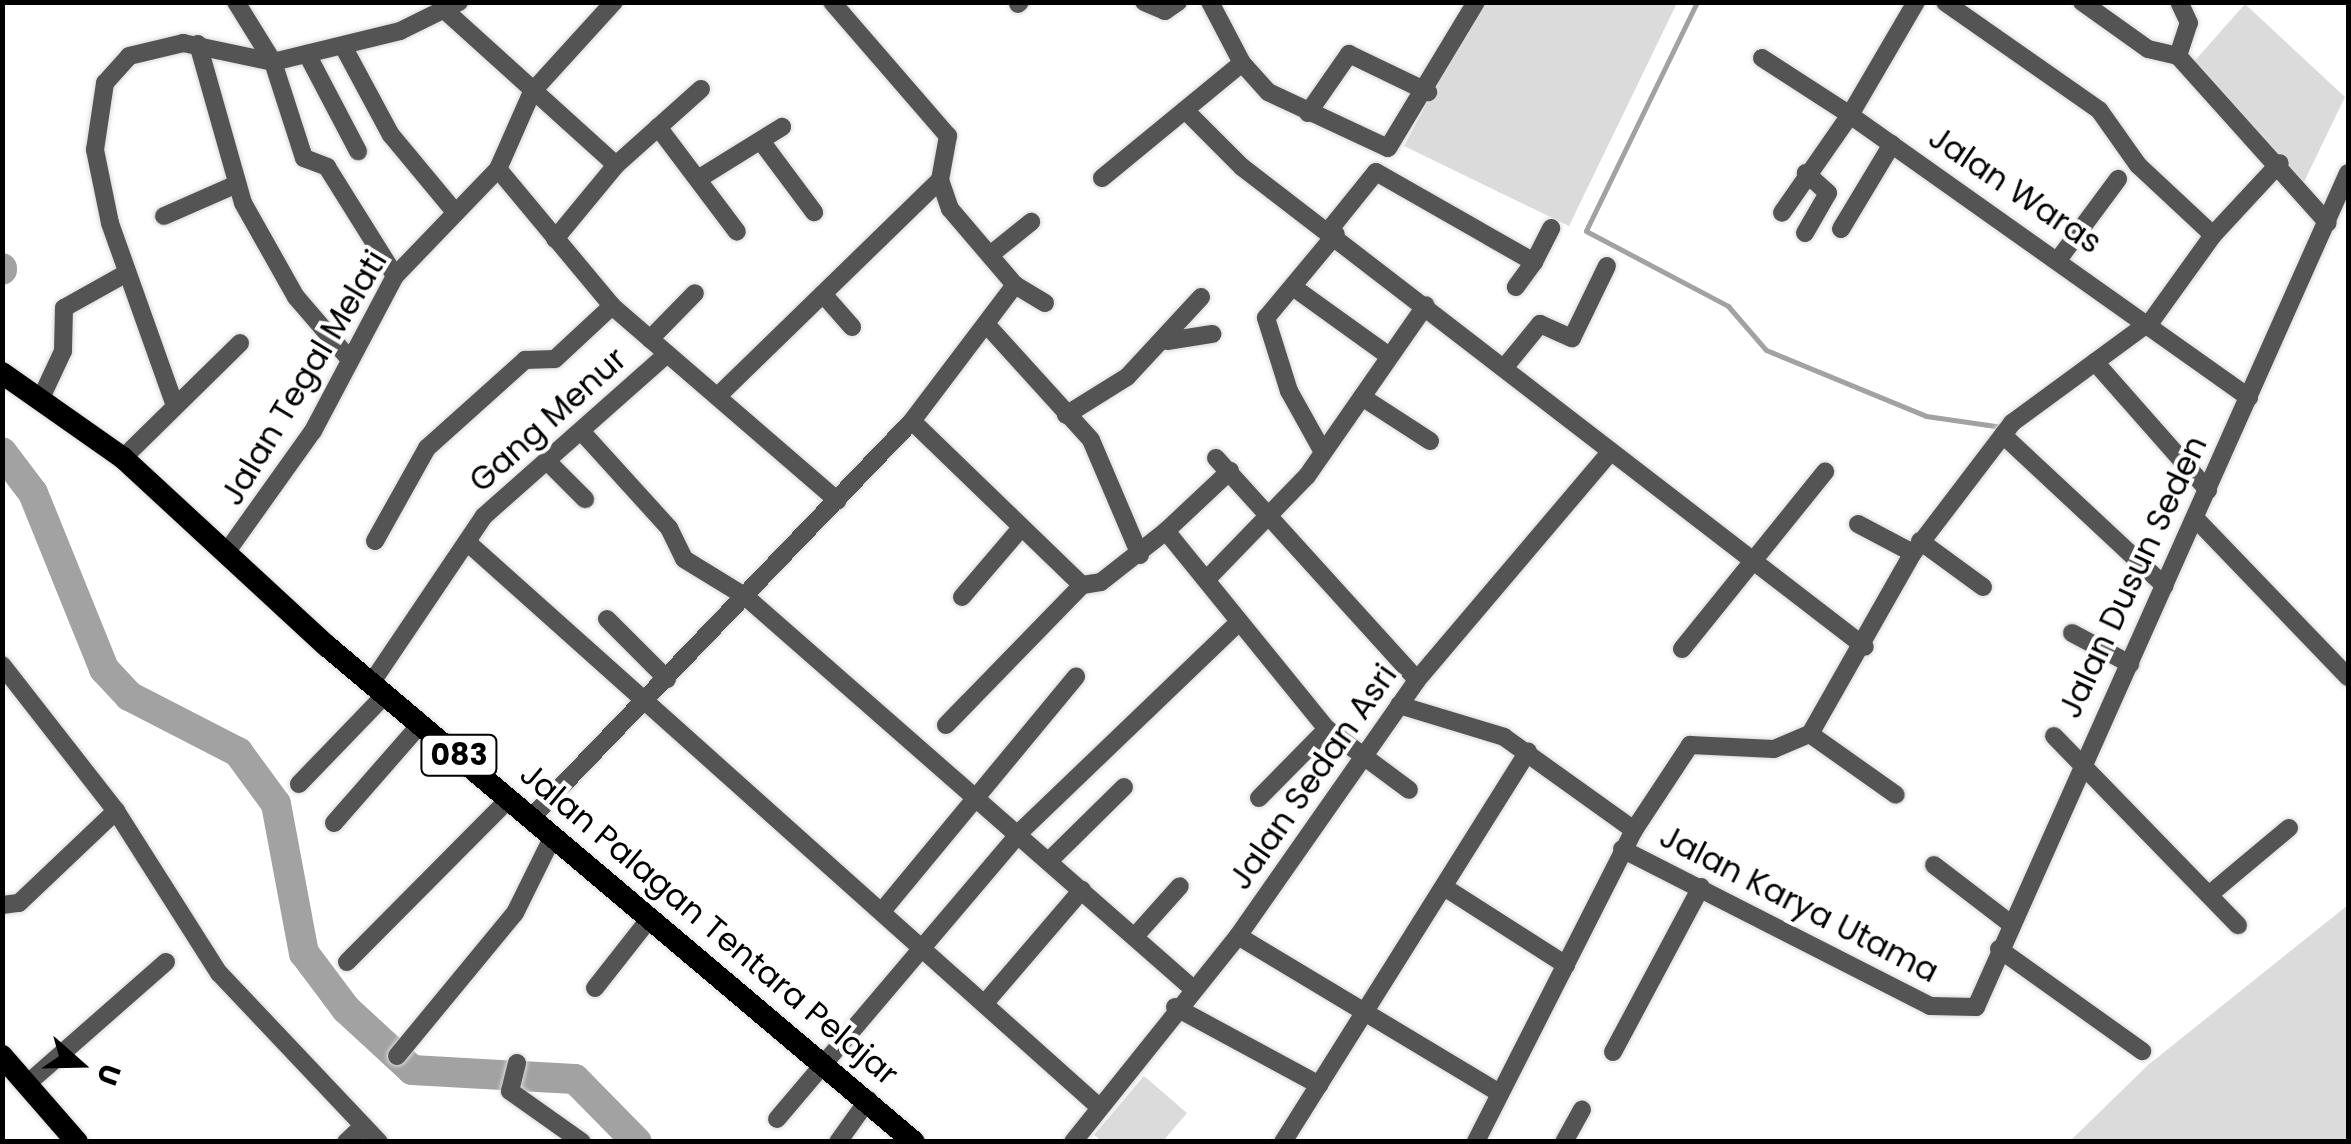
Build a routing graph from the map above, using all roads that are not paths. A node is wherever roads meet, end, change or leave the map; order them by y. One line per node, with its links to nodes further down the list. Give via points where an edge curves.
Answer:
1 (236, 2): 18 (street)
2 (614, 2): 21 (street, Jalan Tegal Melati)
3 (832, 2): 39 (street, via 948,136)
4 (1144, 2): 5 (street, via 1164,11)
5 (1178, 2)
6 (1210, 2): 19 (street)
7 (1476, 2): 22 (street)
8 (1916, 2): 25 (street)
9 (1945, 2): 52 (street, via 2099,110 2138,165)
10 (2082, 2): 16 (street, via 2148,48)
11 (2179, 2): 16 (street, via 2189,23)
12 (454, 8): 14 (street); 21 (street)
13 (198, 44): 18 (street); 40 (street); 58 (street, via 130,56 97,100 95,150)
14 (343, 46): 15 (street); 41 (street, via 391,135)
15 (306, 54): 18 (street); 30 (street)
16 (2178, 56): 31 (street)
17 (1762, 58): 25 (street, Jalan Waras)
18 (273, 62): 59 (street, via 304,158 327,166)
19 (1242, 63): 23 (street); 24 (street, via 1268,92)
20 (701, 89): 26 (street)
21 (532, 92): 32 (street); 33 (street, Jalan Tegal Melati)
22 (1428, 92): 24 (street, via 1388,148); 24 (street, via 1350,54)
23 (1185, 110): 36 (street); 49 (street, via 1242,167)
24 (1308, 113)
25 (1850, 114): 29 (street, Jalan Waras); 34 (street)
26 (658, 127): 32 (street); 38 (street)
27 (782, 128): 28 (street)
28 (761, 141): 38 (street); 42 (street)
29 (1892, 144): 48 (street); 55 (street, Jalan Waras)
30 (358, 151)
31 (2280, 164): 46 (street); 52 (street)
32 (616, 165): 53 (street)
33 (498, 168): 41 (street, Jalan Tegal Melati); 53 (street)
34 (1806, 173): 43 (street); 51 (street, via 1828,193)
35 (2348, 173): 46 (street, Jalan Dusun Seden)
36 (1102, 178)
37 (2118, 178): 55 (street)
38 (698, 179): 50 (street)
39 (940, 180): 54 (street, via 950,210); 64 (street)
40 (237, 184): 44 (street); 77 (street, via 296,297)
41 (456, 212): 59 (street, Jalan Tegal Melati)
42 (814, 212)
43 (1782, 213)
44 (164, 216)
45 (1032, 222): 54 (street)
46 (2328, 223): 85 (street, Jalan Dusun Seden)
47 (1551, 228): 56 (street)
48 (1841, 229)
49 (1333, 231): 56 (street, via 1371,172); 61 (street); 67 (street)
50 (737, 232)
51 (1805, 233)
52 (2213, 236): 69 (street)
53 (555, 239): 68 (street)
54 (990, 255): 60 (street)
55 (2061, 256): 69 (street, Jalan Waras)
56 (1534, 262): 62 (street)
57 (1607, 266): 80 (street, via 1572,338 1540,324)
58 (127, 273): 83 (street, via 64,308 63,352); 86 (street)
59 (395, 276): 77 (street, Jalan Tegal Melati)
60 (1015, 285): 66 (street); 70 (street)
61 (1292, 287): 78 (street); 92 (street, via 1270,310 1268,329)
62 (1516, 288)
63 (695, 293): 73 (street)
64 (823, 294): 71 (street); 82 (street)
65 (1201, 298): 74 (street)
66 (1045, 304)
67 (1426, 305): 78 (street); 80 (street)
68 (612, 306): 73 (street); 105 (street, via 556,359 526,360 427,448)
69 (2152, 320): 79 (street); 85 (street, Jalan Waras)
70 (986, 324): 87 (street); 88 (street)
71 (852, 327)
72 (1212, 334): 74 (street)
73 (650, 339): 76 (street)
74 (1167, 341): 87 (street)
75 (240, 343): 86 (street)
76 (667, 354): 82 (street); 90 (street, Gang Menur)
77 (347, 356): 108 (street, Jalan Tegal Melati, via 313,431)
78 (1389, 356): 84 (street)
79 (2096, 362): 89 (street); 97 (street)
80 (1504, 368): 93 (street)
81 (2, 373): 83 (main road, Jalan Palagan Tentara Pelajar / 083)
82 (722, 392): 99 (street)
83 (42, 396): 94 (main road, Jalan Palagan Tentara Pelajar / 083)
84 (1362, 397): 91 (street); 92 (street)
85 (2249, 397): 97 (street, Jalan Dusun Seden)
86 (174, 404): 94 (street)
87 (1066, 415): 109 (street, via 1091,440)
88 (912, 421): 99 (street); 103 (street)
89 (2006, 430): 107 (street); 113 (street)
90 (582, 431): 95 (street, Gang Menur); 116 (street, via 669,528 684,559)
91 (1430, 442)
92 (1324, 452): 100 (street)
93 (1610, 454): 110 (street); 127 (street, Jalan Sedan Asri)
94 (123, 458): 108 (main road, Jalan Palagan Tentara Pelajar / 083)
95 (548, 462): 98 (street); 106 (street, Gang Menur)
96 (1825, 472): 110 (street)
97 (2208, 490): 101 (street, Jalan Dusun Seden)
98 (585, 499)
99 (838, 500): 116 (street)
100 (1275, 515): 104 (street, via 1223,465); 111 (street); 127 (street)
101 (2195, 518): 113 (street, Jalan Dusun Seden); 125 (street)
102 (1858, 524): 107 (street)
103 (1021, 528): 112 (street); 115 (street)
104 (1166, 531): 109 (street); 111 (street)
105 (374, 541)
106 (467, 542): 128 (street, Gang Menur); 130 (street, via 567,626)
107 (1916, 547): 114 (street); 120 (street)
108 (228, 550): 128 (main road, Jalan Palagan Tentara Pelajar / 083)
109 (1140, 554): 112 (street)
110 (1753, 558): 120 (street); 121 (street)
111 (1208, 578): 118 (street)
112 (1082, 584): 131 (street)
113 (2164, 586): 122 (street, Jalan Dusun Seden)
114 (1982, 587)
115 (962, 596)
116 (746, 597): 126 (street); 142 (street)
117 (607, 619): 126 (street)
118 (1238, 623): 133 (street); 151 (street)
119 (2072, 633): 122 (street)
120 (1865, 647): 134 (street)
121 (1682, 648)
122 (2130, 664): 137 (street, Jalan Dusun Seden)
123 (2, 665): 146 (street)
124 (1076, 677): 142 (street)
125 (2348, 677)
126 (667, 678): 130 (street)
127 (1417, 680): 129 (street, Jalan Sedan Asri)
128 (379, 688): 132 (main road, Jalan Palagan Tentara Pelajar / 083); 139 (street, Gang Menur)
129 (1399, 704): 136 (street); 138 (street, Jalan Sedan Asri)
130 (641, 706): 147 (street); 162 (street)
131 (946, 725)
132 (420, 726): 144 (main road, Jalan Palagan Tentara Pelajar / 083); 148 (street)
133 (1326, 728): 138 (street); 145 (street)
134 (1810, 734): 143 (street); 150 (street, via 1774,749 1690,745)
135 (2054, 736): 137 (street)
136 (1528, 752): 150 (street); 158 (street)
137 (2083, 758): 160 (street); 164 (street, Jalan Dusun Seden)
138 (1360, 760): 141 (street); 167 (street, Jalan Sedan Asri)
139 (299, 784)
140 (1124, 787): 154 (street)
141 (1409, 790)
142 (972, 792): 151 (street); 162 (street)
143 (1896, 795)
144 (510, 798): 147 (main road, Jalan Palagan Tentara Pelajar / 083); 171 (street)
145 (1259, 798)
146 (116, 811): 161 (street, via 19,903); 192 (street, via 219,973)
147 (530, 818): 152 (main road, Jalan Palagan Tentara Pelajar / 083)
148 (334, 823)
149 (2289, 828): 160 (street)
150 (1634, 830): 153 (street)
151 (1021, 831): 154 (street); 168 (street)
152 (552, 838): 163 (main road, Jalan Palagan Tentara Pelajar / 083); 182 (street, via 515,913)
153 (1622, 850): 157 (street, Jalan Karya Utama); 172 (street, Jalan Karya Utama)
154 (1052, 858): 159 (street)
155 (1934, 865): 164 (street)
156 (1180, 886): 166 (street)
157 (1701, 886): 177 (street, Jalan Karya Utama, via 1930,1006); 180 (street)
158 (1444, 887): 172 (street); 178 (street)
159 (1082, 890): 166 (street); 175 (street)
160 (2210, 894): 165 (street)
161 (3, 906)
162 (883, 910): 168 (street)
163 (650, 918): 174 (street); 183 (main road, Jalan Palagan Tentara Pelajar / 083)
164 (2007, 922): 169 (street, Jalan Dusun Seden)
165 (2238, 926)
166 (1137, 934): 173 (street)
167 (1238, 936): 173 (street, Jalan Sedan Asri); 178 (street)
168 (924, 946): 175 (street); 183 (street)
169 (1999, 949): 177 (street, Jalan Dusun Seden); 179 (street)
170 (166, 962): 185 (street)
171 (347, 962)
172 (1566, 965): 187 (street, Jalan Karya Utama)
173 (1192, 987): 176 (street, Jalan Sedan Asri)
174 (595, 988)
175 (986, 1004): 189 (street)
176 (1174, 1007): 186 (street); 189 (street, Jalan Sedan Asri)
177 (1976, 1008)
178 (1362, 1012): 186 (street); 187 (street)
179 (2142, 1051)
180 (1613, 1052)
181 (2, 1056): 185 (main road)
182 (398, 1056)
183 (824, 1064): 188 (main road, Jalan Palagan Tentara Pelajar / 083); 191 (street)
184 (512, 1073): 193 (street)
185 (27, 1084): 195 (main road)
186 (1319, 1085): 202 (street)
187 (1499, 1094): 203 (street, Jalan Karya Utama)
188 (868, 1100): 200 (street); 201 (main road, Jalan Palagan Tentara Pelajar / 083)
189 (1097, 1105): 194 (street, Jalan Sedan Asri)
190 (1582, 1110): 204 (street)
191 (777, 1119)
192 (363, 1126): 196 (street); 197 (street)
193 (564, 1126): 198 (street); 199 (street)
194 (1075, 1141)
195 (77, 1142)
196 (346, 1142)
197 (379, 1142)
198 (552, 1142)
199 (582, 1142)
200 (838, 1142)
201 (914, 1142)
202 (1283, 1142)
203 (1476, 1142)
204 (1564, 1142)

